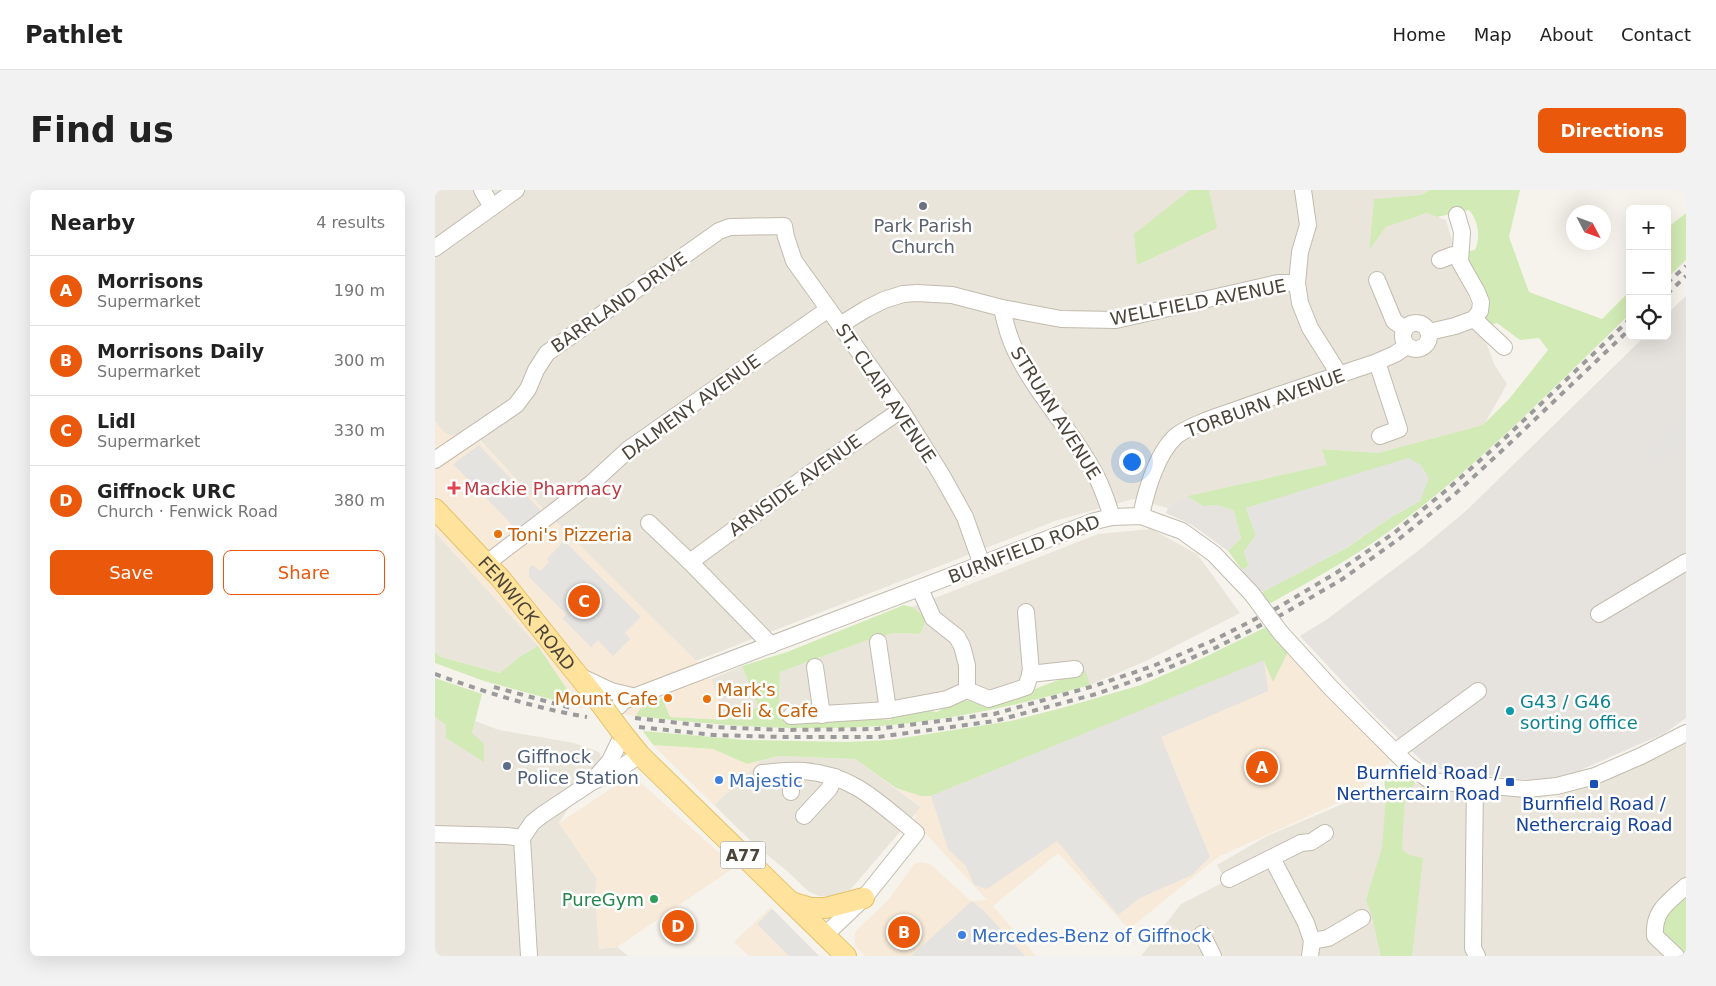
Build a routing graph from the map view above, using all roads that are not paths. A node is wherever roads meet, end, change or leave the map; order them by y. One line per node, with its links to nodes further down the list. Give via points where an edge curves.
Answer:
1 (482, 190): 4 (street)
2 (516, 190): 4 (street)
3 (1303, 190): 11 (street, via 1308,225 1300,252)
4 (492, 207): 7 (street)
5 (1457, 215): 8 (street, via 1461,232)
6 (784, 226): 13 (street, ST. CLAIR AVENUE, via 794,261); 24 (street, BARRLAND DRIVE, via 730,227 719,231 547,353 516,405)
7 (435, 248)
8 (1460, 256): 9 (street); 14 (street, via 1481,302 1480,311)
9 (1441, 260)
10 (1377, 280): 16 (street, via 1394,321)
11 (1297, 283): 12 (street, WELLFIELD AVENUE, via 1277,283 1116,320 1061,319); 21 (street, via 1300,303 1310,328)
12 (1002, 308): 15 (street, WELLFIELD AVENUE, via 952,295 917,292 884,300); 27 (street, STRUAN AVENUE, via 1016,353 1095,474)
13 (827, 310): 15 (street, ST. CLAIR AVENUE); 31 (street, DALMENY AVENUE, via 630,448 593,482)
14 (1474, 318): 17 (street); 19 (street)
15 (840, 325): 22 (street, ST. CLAIR AVENUE)
16 (1405, 329): 17 (street, via 1420,323); 18 (street, via 1403,338)
17 (1429, 332): 18 (street, via 1429,341 1424,347 1415,349)
18 (1407, 346): 20 (street, TORBURN AVENUE)
19 (1504, 347)
20 (1377, 362): 21 (street, TORBURN AVENUE); 23 (street, via 1399,430)
21 (1339, 374): 26 (street, TORBURN AVENUE, via 1207,421 1177,436 1167,446 1159,462 1145,495)
22 (901, 410): 29 (street, ARNSIDE AVENUE); 32 (street, ST. CLAIR AVENUE, via 965,516)
23 (1381, 436)
24 (435, 460)
25 (435, 508): 31 (main road, FENWICK ROAD / A77)
26 (1141, 516): 27 (street, BURNFIELD ROAD); 51 (street, BURNFIELD ROAD, bridge, via 1183,531 1215,554 1252,594 1280,632)
27 (1112, 517): 32 (street, BURNFIELD ROAD)
28 (649, 523): 29 (street)
29 (690, 562): 37 (street)
30 (1686, 562): 35 (street)
31 (487, 563): 41 (main road, FENWICK ROAD / A77)
32 (982, 565): 33 (street, BURNFIELD ROAD)
33 (920, 589): 37 (street, BURNFIELD ROAD); 42 (street, via 933,618 957,637 962,646 967,665)
34 (1026, 612): 40 (street)
35 (1599, 614)
36 (878, 642): 45 (street)
37 (771, 645): 44 (street, BURNFIELD ROAD)
38 (815, 667): 47 (street)
39 (1075, 669): 40 (street)
40 (1030, 674): 42 (street, via 1026,687 989,699)
41 (578, 675): 44 (street, via 611,691); 46 (main road, FENWICK ROAD / A77, bridge, via 597,700)
42 (967, 690): 45 (street, via 947,699)
43 (1479, 692): 51 (street)
44 (636, 697): 46 (street, BURNFIELD ROAD, via 623,701)
45 (888, 710): 47 (street)
46 (615, 712): 50 (main road, FENWICK ROAD / A77, bridge)
47 (822, 715): 48 (street)
48 (791, 716)
49 (1686, 733): 57 (street, BURNFIELD ROAD, via 1595,776 1557,786 1527,788)
50 (623, 734): 52 (main road, FENWICK ROAD / A77); 56 (street, via 610,761)
51 (1395, 752): 57 (street, BURNFIELD ROAD, via 1431,781)
52 (640, 755): 56 (street); 67 (main road, FENWICK ROAD / A77)
53 (790, 772): 54 (street); 55 (street); 58 (street)
54 (762, 773)
55 (835, 777): 59 (street, via 829,789); 66 (street, via 861,788 916,833)
56 (590, 783): 62 (street, via 531,823)
57 (1475, 784): 75 (street, via 1473,948)
58 (791, 792)
59 (804, 816)
60 (435, 834): 62 (street)
61 (1325, 834): 63 (street)
62 (522, 838): 72 (street)
63 (1272, 858): 64 (street); 71 (street, via 1306,923)
64 (1229, 879)
65 (1686, 886): 76 (street, via 1659,913 1654,924 1655,936)
66 (864, 898): 67 (main road, via 826,908 811,908); 70 (street)
67 (791, 902): 70 (main road, FENWICK ROAD / A77)
68 (1362, 918): 71 (street)
69 (1202, 934): 74 (street)
70 (825, 935): 73 (main road, FENWICK ROAD / A77)
71 (1311, 948)
72 (529, 956)
73 (846, 956)
74 (1213, 956)
75 (1477, 956)
76 (1676, 956)

